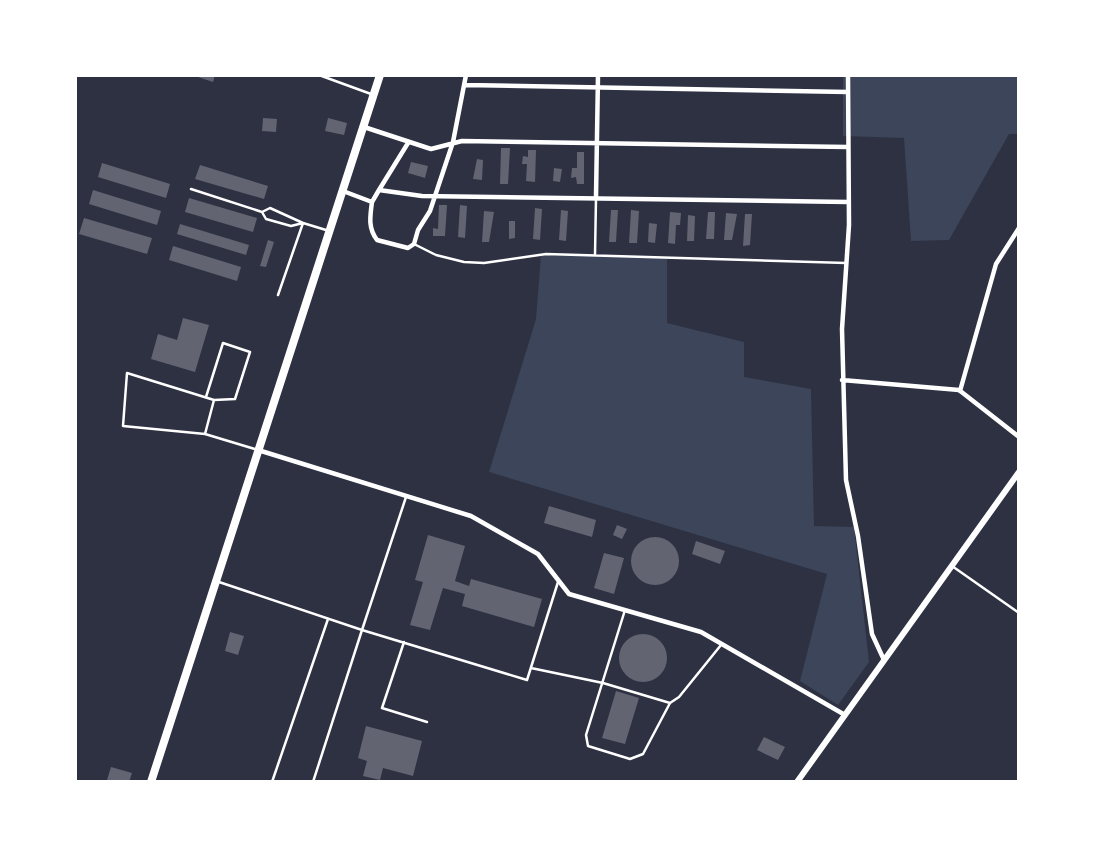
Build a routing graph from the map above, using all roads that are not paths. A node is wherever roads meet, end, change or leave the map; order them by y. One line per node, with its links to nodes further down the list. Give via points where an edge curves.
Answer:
1 (319, 75): 9 (lane)
2 (380, 75): 9 (highway)
3 (466, 75): 6 (street)
4 (598, 75): 7 (street)
5 (848, 75): 8 (street)
6 (464, 85): 7 (street); 11 (street)
7 (598, 88): 8 (street); 13 (street)
8 (848, 92): 14 (street)
9 (374, 95): 10 (highway)
10 (364, 127): 12 (street); 17 (highway)
11 (453, 142): 12 (street, via 431,149); 13 (street); 18 (street)
12 (408, 143): 16 (street)
13 (598, 143): 14 (street); 19 (street)
14 (849, 147): 21 (street)
15 (191, 189): 22 (lane)
16 (380, 190): 18 (street); 20 (street)
17 (343, 191): 20 (street); 25 (highway)
18 (434, 195): 19 (street); 26 (street)
19 (596, 197): 21 (street); 27 (lane)
20 (372, 202): 26 (street, via 370,219 377,240 408,248)
21 (848, 202): 28 (street)
22 (262, 212): 23 (lane, via 270,208); 23 (lane, via 267,219 291,226)
23 (303, 223): 25 (lane); 29 (lane)
24 (1019, 228): 31 (street, via 993,272)
25 (330, 231): 36 (highway)
26 (414, 244): 27 (lane, via 464,262 546,254)
27 (595, 255): 28 (lane)
28 (846, 263): 30 (street)
29 (278, 295)
30 (842, 380): 31 (street); 48 (street, via 846,480 872,634)
31 (960, 391): 35 (street)
32 (206, 397): 33 (lane); 33 (lane, via 223,343 250,352 235,400); 34 (lane, via 127,373 123,426)
33 (214, 400): 34 (lane)
34 (205, 434): 36 (lane)
35 (1019, 437)
36 (258, 450): 38 (street); 41 (highway)
37 (1019, 472): 39 (main road)
38 (406, 496): 40 (street, via 471,516 538,554); 45 (lane)
39 (952, 566): 43 (lane); 48 (main road)
40 (559, 580): 42 (street, via 569,594); 49 (lane)
41 (216, 581): 44 (lane); 54 (highway)
42 (625, 610): 47 (street); 50 (lane)
43 (1019, 613)
44 (328, 619): 45 (lane); 55 (lane)
45 (362, 630): 46 (lane); 56 (lane)
46 (404, 642): 49 (lane, via 527,680); 53 (lane, via 382,708)
47 (723, 643): 51 (lane, via 680,697); 52 (street)
48 (884, 661): 52 (main road)
49 (531, 668): 50 (lane)
50 (603, 683): 51 (lane); 51 (lane, via 586,735 588,746 630,759 643,754)
51 (670, 703)
52 (845, 715): 57 (main road)
53 (428, 723)
54 (151, 782)
55 (272, 782)
56 (313, 782)
57 (797, 782)

